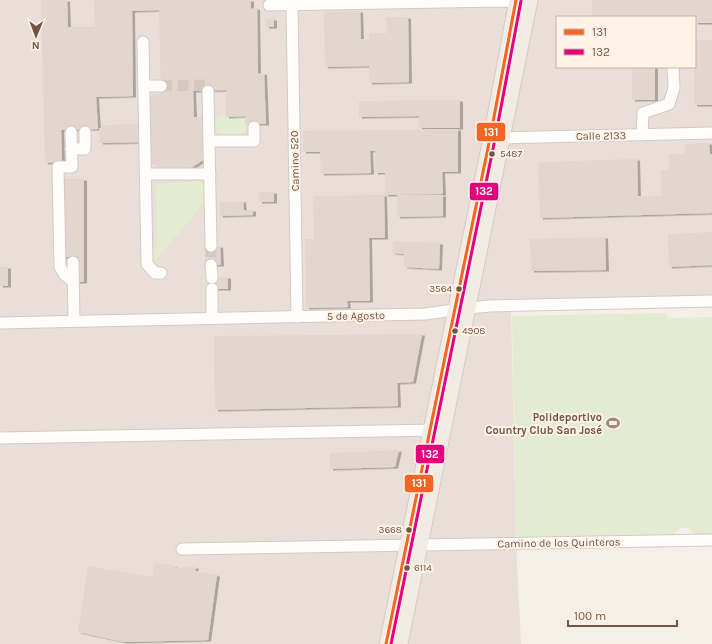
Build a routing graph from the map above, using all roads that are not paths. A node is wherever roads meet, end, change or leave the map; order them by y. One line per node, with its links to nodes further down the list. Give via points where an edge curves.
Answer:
1 (516, 1): 2 (street); 4 (street); 15 (main road)
2 (530, 1): 15 (main road)
3 (274, 3): 4 (street)
4 (298, 3): 28 (street, Camino 520)
5 (143, 42): 7 (street)
6 (673, 68): 14 (street, via 674,88 669,104 643,113)
7 (144, 86): 8 (street); 18 (street)
8 (161, 86)
9 (208, 91): 16 (street)
10 (254, 126): 16 (street, via 254,141)
11 (71, 132): 17 (street)
12 (85, 132): 17 (street, via 85,149)
13 (712, 133): 14 (street, Calle 2133)
14 (642, 135): 15 (street, Calle 2133)
15 (496, 138): 26 (main road); 27 (main road)
16 (209, 141): 19 (street)
17 (72, 149): 24 (street, via 72,167 58,167 60,267)
18 (146, 174): 19 (street); 23 (street, via 147,264 155,273)
19 (210, 174): 20 (street)
20 (211, 246)
21 (73, 262): 24 (street)
22 (211, 265): 29 (street)
23 (161, 273)
24 (73, 281): 30 (street)
25 (712, 301): 26 (street, 5 de Agosto)
26 (468, 308): 27 (street, 5 de Agosto); 33 (main road)
27 (455, 310): 28 (street, 5 de Agosto, via 425,314); 32 (main road)
28 (297, 317): 29 (street, 5 de Agosto)
29 (212, 318): 30 (street, 5 de Agosto)
30 (74, 321): 31 (street, 5 de Agosto)
31 (0, 322)
32 (430, 429): 33 (street); 34 (street); 36 (main road)
33 (444, 430): 37 (main road)
34 (0, 438)
35 (712, 540): 37 (street, Camino de los Quinteros)
36 (406, 545): 37 (street, Camino de los Quinteros); 38 (street, Camino de los Quinteros); 39 (main road)
37 (420, 545): 40 (main road)
38 (182, 549)
39 (386, 644)
40 (401, 644)

